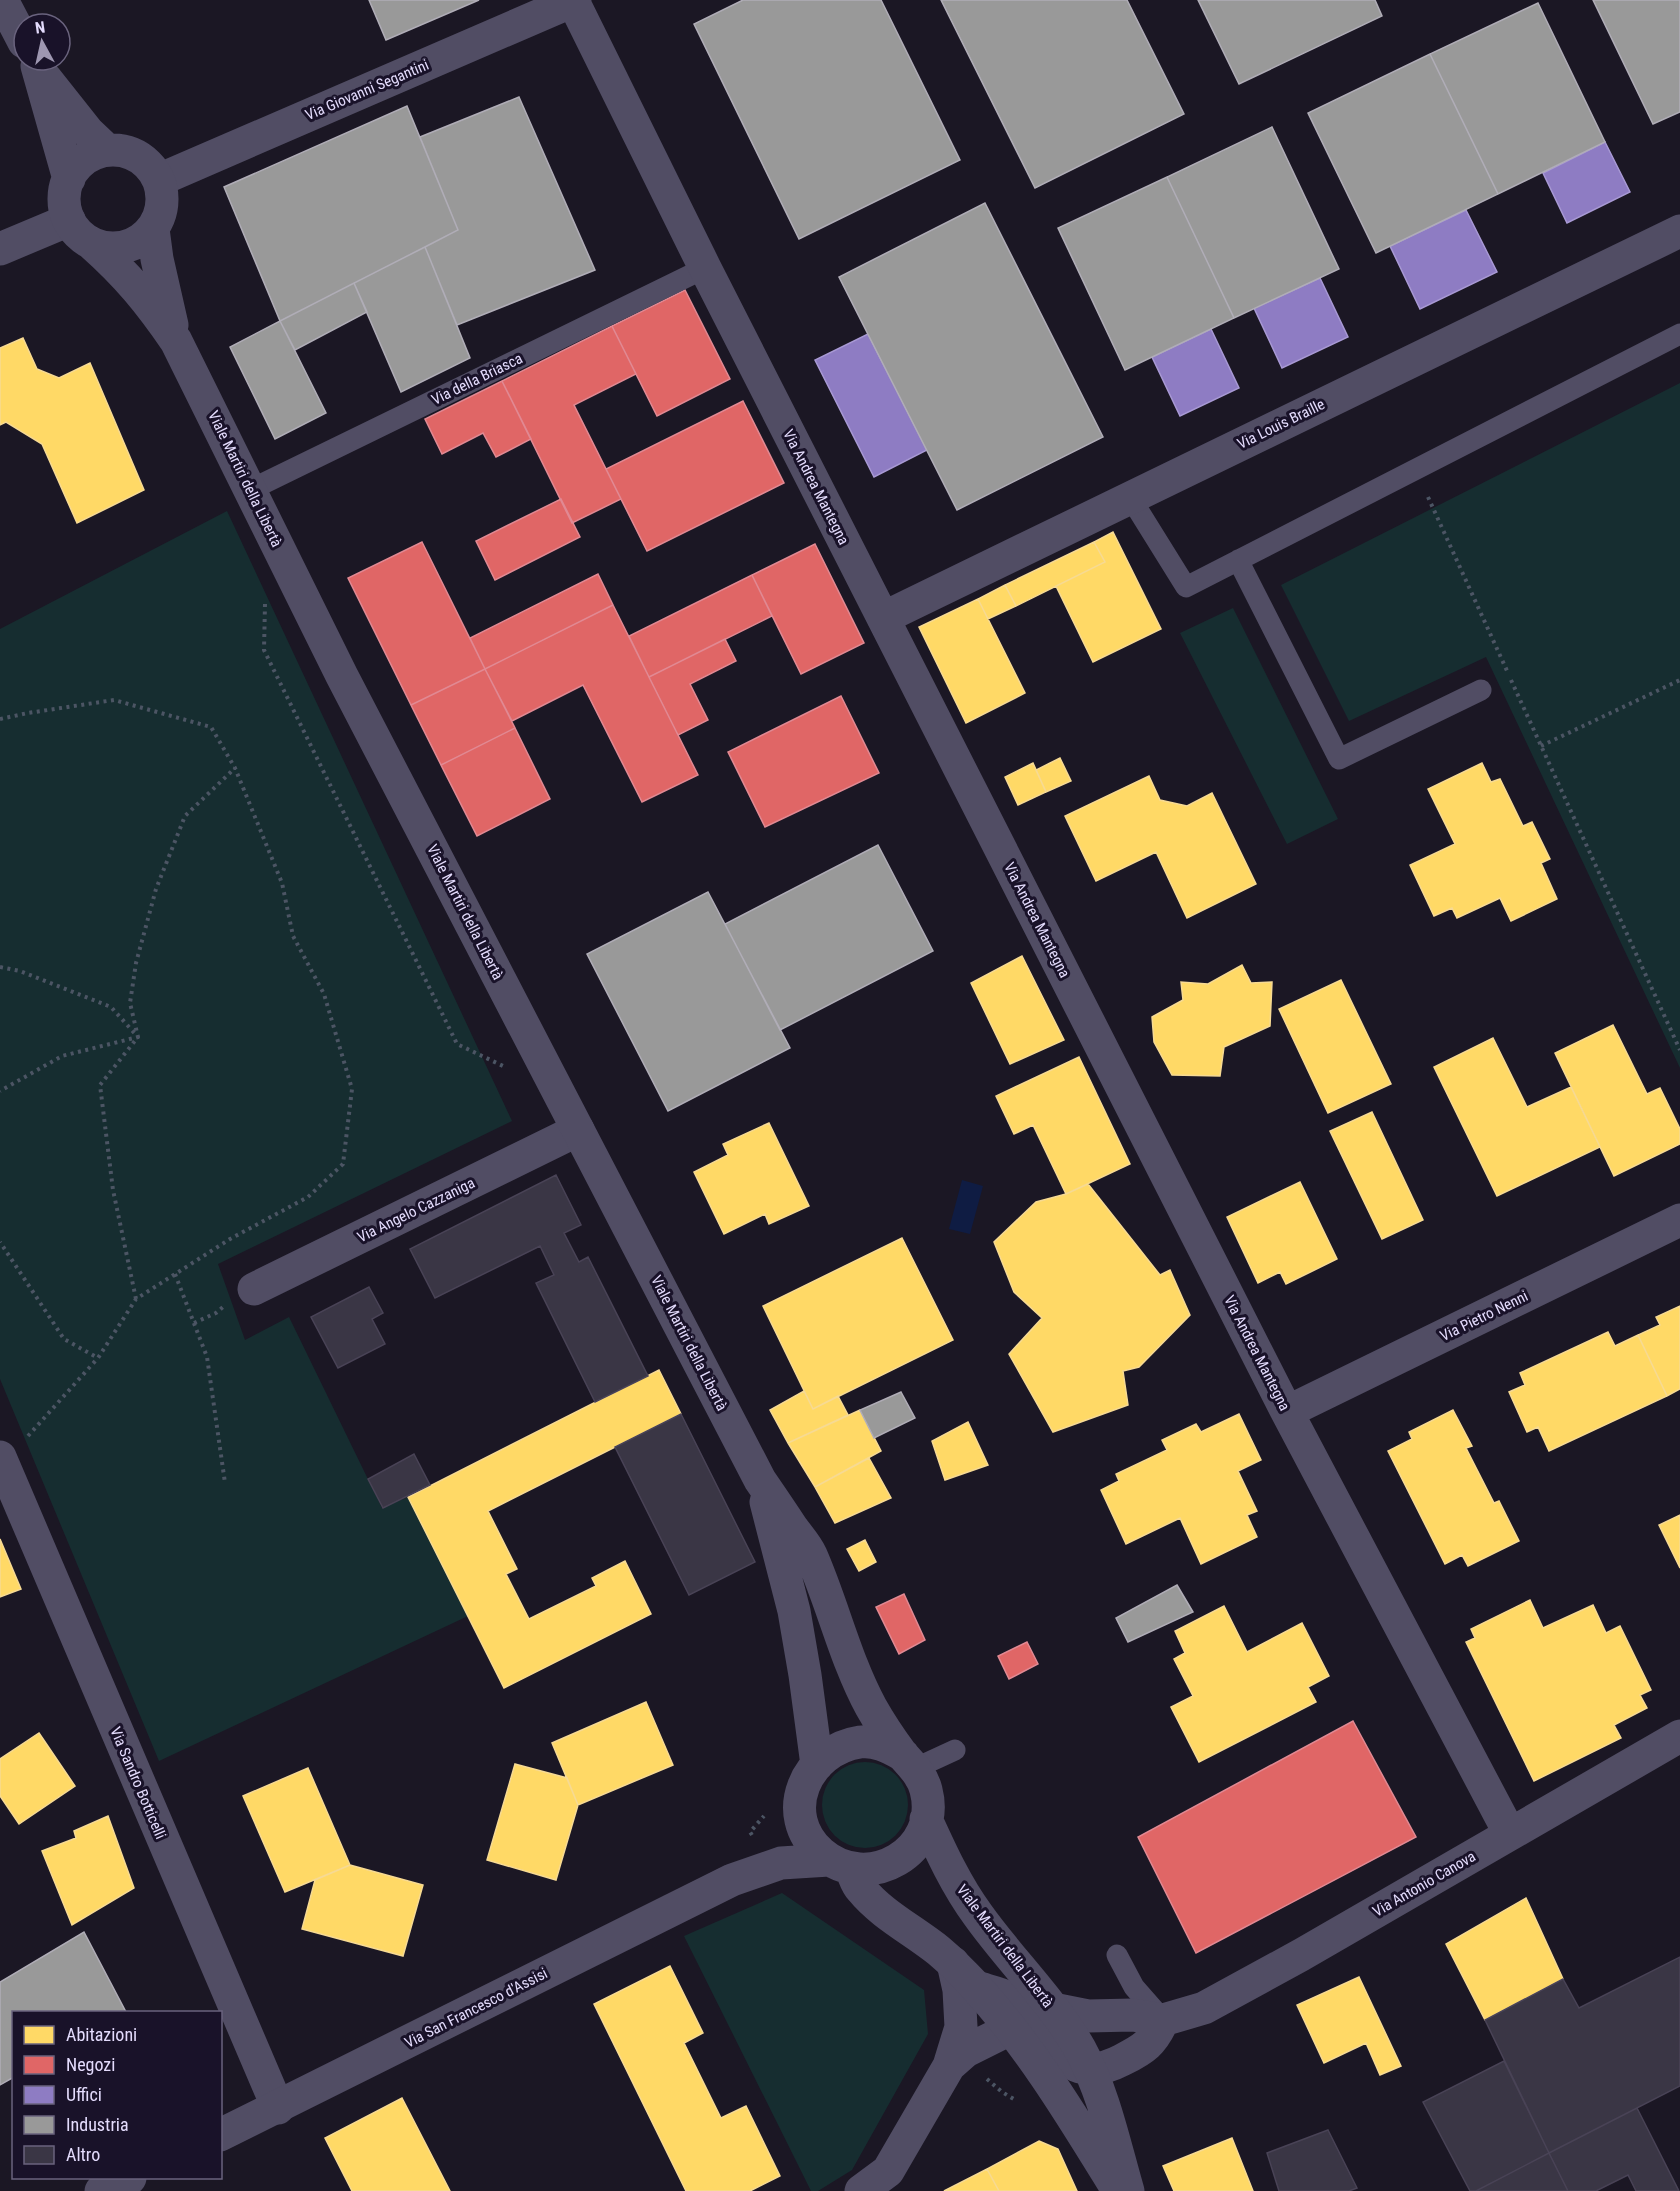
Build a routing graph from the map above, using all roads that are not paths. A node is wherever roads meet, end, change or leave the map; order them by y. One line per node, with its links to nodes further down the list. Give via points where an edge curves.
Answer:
1 (2, 0): 3 (street)
2 (574, 0): 8 (street, Via Giovanni Segantini); 14 (street, Via Andrea Mantegna)
3 (12, 19)
4 (36, 72): 7 (street)
5 (43, 72): 6 (street, via 81,124)
6 (107, 150): 7 (street, via 78,165); 8 (street, via 135,155 149,165)
7 (69, 179): 9 (street, via 64,205)
8 (159, 180): 10 (street, Viale Martiri della Libertà, via 161,211)
9 (69, 220): 12 (street, Viale Martiri della Libertà); 13 (street)
10 (153, 229): 12 (street, via 140,241 126,246); 16 (street, Viale Martiri della Libertà)
11 (1680, 231): 18 (street, Via Louis Braille)
12 (92, 244): 16 (street, Viale Martiri della Libertà, via 123,271)
13 (0, 249)
14 (705, 268): 17 (lane, Via della Briasca); 20 (street, Via Andrea Mantegna)
15 (1680, 334): 19 (lane)
16 (176, 341): 17 (street, Viale Martiri della Libertà)
17 (250, 490): 22 (street, Viale Martiri della Libertà)
18 (1130, 497): 19 (lane, via 1186,586); 20 (street, Via Louis Braille)
19 (1238, 560): 21 (lane, via 1339,759)
20 (883, 618): 25 (street, Via Andrea Mantegna)
21 (1481, 690)
22 (578, 1131): 24 (street, Via Angelo Cazzaniga); 27 (street, Viale Martiri della Libertà)
23 (1680, 1220): 25 (street, Via Pietro Nenni)
24 (254, 1289)
25 (1287, 1412): 34 (street, Via Andrea Mantegna)
26 (2, 1460): 45 (street, Via Sandro Botticelli)
27 (760, 1480): 30 (street, Viale Martiri della Libertà, via 810,1552 866,1696 886,1733); 31 (street, Viale Martiri della Libertà, via 794,1611)
28 (1680, 1736): 34 (street, Via Antonio Canova)
29 (955, 1750): 30 (lane)
30 (910, 1762): 31 (street, Viale Martiri della Libertà, via 883,1744 861,1742 830,1752); 32 (street, Viale Martiri della Libertà, via 926,1790)
31 (817, 1765): 33 (street, Viale Martiri della Libertà, via 808,1774 801,1792)
32 (926, 1819): 35 (street, Viale Martiri della Libertà, via 913,1848 892,1863 868,1870); 40 (street, Viale Martiri della Libertà, via 959,1887)
33 (802, 1822): 35 (street, Viale Martiri della Libertà, via 812,1844); 36 (street, Via San Francesco d'Assisi)
34 (1510, 1834): 41 (street, Via Antonio Canova, via 1204,2008)
35 (840, 1864): 36 (street, Via San Francesco d'Assisi, via 781,1863); 38 (street, Viale Martiri della Libertà, via 871,1899)
36 (732, 1880): 45 (street, Via San Francesco d'Assisi)
37 (1117, 1955): 41 (lane, via 1134,1987)
38 (953, 1963): 39 (street, Viale Martiri della Libertà); 43 (street, via 961,2027)
39 (976, 1987): 42 (street, Viale Martiri della Libertà); 44 (street, Viale Martiri della Libertà, via 1015,2001 1074,2066)
40 (1053, 2009): 41 (street, Via Antonio Canova, via 1088,2016 1133,2015); 44 (street, Viale Martiri della Libertà)
41 (1163, 2020): 44 (street, via 1157,2035 1144,2049)
42 (1010, 2029): 43 (street, via 966,2051); 50 (street, Viale Martiri della Libertà, via 1063,2101)
43 (949, 2066): 49 (street, via 888,2171)
44 (1090, 2070): 51 (street, Viale Martiri della Libertà, via 1099,2087)
45 (278, 2108): 46 (street, Via San Francesco d'Assisi)
46 (222, 2134)
47 (128, 2179): 48 (street)
48 (101, 2191)
49 (861, 2191)
50 (1119, 2191)
51 (1128, 2191)

